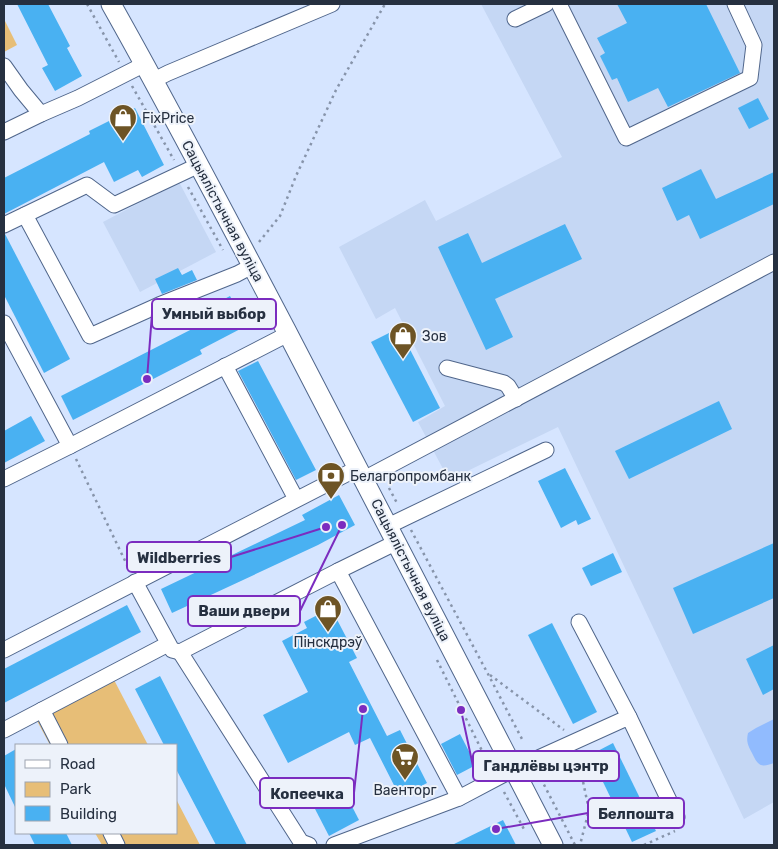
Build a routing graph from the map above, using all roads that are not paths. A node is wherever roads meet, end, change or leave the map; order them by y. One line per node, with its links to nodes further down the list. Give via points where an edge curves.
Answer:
1 (111, 4): 8 (main road, Сацыялістычная вуліца)
2 (332, 4): 8 (lane, via 168,73)
3 (546, 4): 6 (lane)
4 (559, 4): 5 (lane, via 626,138 750,78 754,45)
5 (735, 4)
6 (515, 19)
7 (4, 66): 9 (lane)
8 (150, 72): 9 (lane, via 125,73); 11 (main road, Сацыялістычная вуліца)
9 (41, 114): 10 (lane)
10 (4, 132)
11 (199, 165): 12 (lane, via 114,205 87,185); 15 (main road, Сацыялістычная вуліца)
12 (25, 215): 13 (lane); 15 (lane, via 90,336)
13 (4, 225)
14 (774, 262): 20 (lane)
15 (244, 270): 17 (main road, Сацыялістычная вуліца)
16 (4, 323): 21 (lane)
17 (288, 334): 18 (lane); 23 (main road, Сацыялістычная вуліца)
18 (225, 366): 21 (lane); 25 (lane)
19 (447, 368): 20 (lane, via 504,383)
20 (516, 399): 23 (lane)
21 (70, 446): 24 (lane)
22 (546, 450): 26 (lane)
23 (361, 474): 25 (lane); 26 (main road, Сацыялістычная вуліца)
24 (4, 479)
25 (296, 499): 28 (lane)
26 (392, 534): 27 (lane); 36 (main road, Сацыялістычная вуліца)
27 (338, 572): 30 (lane); 37 (lane)
28 (135, 582): 30 (lane); 31 (lane)
29 (579, 622): 33 (lane)
30 (174, 648): 32 (lane); 40 (lane, via 301,842)
31 (4, 650)
32 (42, 710): 34 (lane); 35 (lane)
33 (629, 716): 36 (lane); 38 (lane)
34 (4, 730)
35 (59, 744)
36 (514, 768): 37 (lane); 39 (main road, Сацыялістычная вуліца)
37 (459, 798): 41 (lane)
38 (677, 817)
39 (551, 844)
40 (309, 845)
41 (334, 845)

